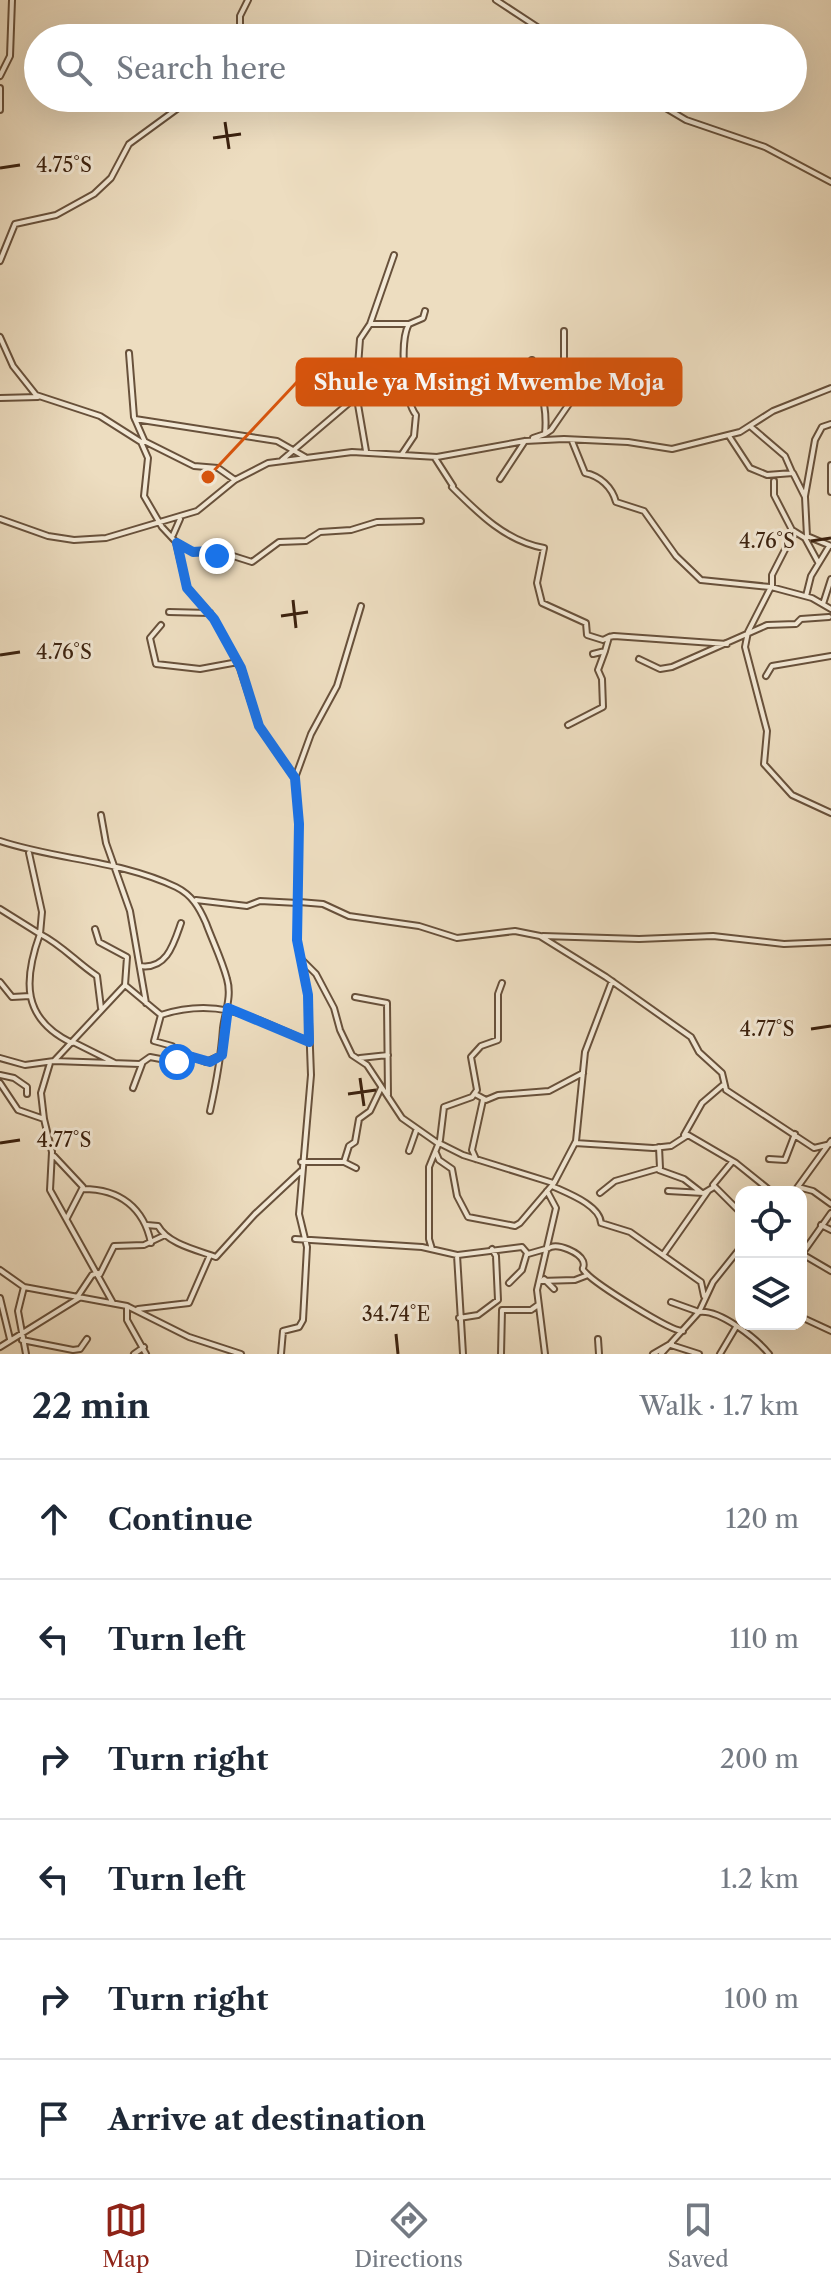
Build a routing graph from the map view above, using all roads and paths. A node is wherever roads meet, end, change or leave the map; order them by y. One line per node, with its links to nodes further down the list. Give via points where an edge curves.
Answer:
1 (12, 0): 6 (street, via 10,56)
2 (248, 0): 4 (street)
3 (496, 0): 5 (street)
4 (240, 24)
5 (533, 24)
6 (0, 76)
7 (0, 88): 8 (street)
8 (0, 110)
9 (173, 112): 13 (street, via 129,144 111,178 94,194 56,215 15,224)
10 (673, 112): 11 (street, via 765,147)
11 (831, 182)
12 (394, 255): 15 (street)
13 (0, 261)
14 (425, 311): 17 (street, via 423,318)
15 (370, 324): 16 (street); 25 (street, via 360,339)
16 (398, 324): 17 (street); 18 (street)
17 (409, 324): 18 (street)
18 (406, 330): 38 (street, via 403,365 416,415 413,438)
19 (564, 331): 30 (street, via 571,401)
20 (0, 337): 24 (street, via 13,366)
21 (129, 353): 27 (street)
22 (532, 360): 30 (street, via 545,394)
23 (831, 388): 29 (street)
24 (39, 397): 26 (street); 37 (street, via 100,416 138,438)
25 (356, 397): 35 (street); 36 (street)
26 (0, 398)
27 (135, 419): 33 (street); 35 (street, via 277,441)
28 (831, 424): 48 (street, via 816,436)
29 (750, 426): 31 (street); 43 (street, via 785,456)
30 (545, 434): 34 (street)
31 (729, 435): 32 (street, via 672,449); 43 (street, via 750,468 767,475)
32 (570, 439): 34 (street); 59 (street, via 585,473 598,477 616,502 644,511 676,556 702,581)
33 (144, 441): 37 (street); 45 (street, via 194,466 218,468)
34 (525, 441): 39 (street); 44 (street)
35 (294, 451): 40 (street); 41 (street)
36 (366, 451): 38 (street); 40 (street)
37 (147, 452): 52 (street, via 143,493)
38 (402, 454): 39 (street)
39 (434, 457): 69 (street, via 452,486 500,531 526,546 543,548 537,583 542,603 586,623 587,635)
40 (307, 459): 41 (street)
41 (280, 461): 45 (street)
42 (831, 465): 47 (street)
43 (792, 472): 48 (street)
44 (500, 479)
45 (235, 480): 49 (street, via 204,507)
46 (774, 481): 53 (street, via 774,495)
47 (831, 492)
48 (805, 497): 56 (street, via 807,536)
49 (181, 518): 52 (street); 54 (street)
50 (0, 519): 52 (street, via 72,540 106,538)
51 (421, 521): 55 (street, via 320,532 306,541 279,542 252,562 193,552)
52 (160, 524): 54 (street)
53 (794, 532): 57 (street, via 805,538); 59 (street, via 772,575)
54 (173, 538): 55 (street)
55 (177, 543): 65 (street, via 187,588)
56 (830, 546): 57 (street)
57 (818, 562): 60 (street)
58 (831, 579): 61 (street)
59 (772, 587): 60 (street); 68 (street)
60 (806, 596): 61 (street)
61 (821, 603): 63 (street); 66 (street)
62 (361, 606): 80 (street, via 337,686)
63 (831, 609)
64 (169, 612): 65 (street)
65 (210, 613): 75 (street)
66 (830, 618): 68 (street, via 775,623)
67 (161, 625): 75 (street, via 150,638 156,664 200,669)
68 (747, 634): 70 (street); 77 (street)
69 (609, 637): 70 (street); 71 (street)
70 (727, 644): 74 (street, via 672,667 660,669)
71 (605, 651): 72 (street); 79 (street, via 598,670 603,707)
72 (593, 654)
73 (831, 656): 76 (street, via 772,666)
74 (639, 659)
75 (238, 662): 80 (street, via 259,726)
76 (766, 676)
77 (757, 687): 78 (street); 81 (street, via 767,731 762,759 766,769 792,795)
78 (750, 694)
79 (568, 725)
80 (295, 778): 87 (street)
81 (831, 813)
82 (101, 815): 85 (street)
83 (0, 841): 84 (street)
84 (28, 851): 85 (street); 91 (street, via 42,912)
85 (114, 867): 86 (street); 95 (street, via 130,911)
86 (192, 897): 87 (street, via 247,906 260,901); 104 (street, via 215,939 228,980)
87 (298, 903): 92 (street, via 323,904 349,916 419,926 457,938 515,931); 94 (street)
88 (0, 909): 91 (street)
89 (181, 923): 95 (street, via 169,954 154,965)
90 (95, 929): 99 (street, via 99,942 127,957)
91 (40, 934): 100 (street, via 28,975); 103 (street, via 55,939 76,963 97,976)
92 (541, 937): 93 (street); 96 (street)
93 (831, 942)
94 (301, 958): 106 (street); 112 (street, via 334,1008 351,1053)
95 (140, 966): 102 (street)
96 (612, 981): 116 (street, via 590,1034); 119 (street, via 691,1037 722,1073)
97 (0, 982): 100 (street, via 12,997)
98 (502, 983): 123 (street, via 498,1040 471,1057)
99 (125, 985): 102 (street); 103 (street)
100 (30, 996): 107 (street, via 32,1009 48,1030)
101 (355, 997): 110 (street, via 387,1001)
102 (146, 1003): 105 (street)
103 (101, 1008): 107 (street)
104 (228, 1008): 105 (street); 106 (street); 109 (street)
105 (161, 1015): 108 (street, via 154,1041)
106 (309, 1042): 141 (street, via 310,1117)
107 (72, 1043): 113 (street); 114 (street)
108 (172, 1046)
109 (222, 1055): 115 (street, via 210,1062 189,1056 176,1062 150,1057); 126 (street)
110 (388, 1055): 112 (street); 124 (street)
111 (0, 1058): 113 (street, via 25,1065)
112 (360, 1058): 121 (street)
113 (52, 1062): 114 (street); 127 (street, via 41,1093)
114 (115, 1063): 115 (street)
115 (142, 1064): 120 (street)
116 (583, 1073): 125 (street, via 549,1091); 131 (street)
117 (0, 1075): 122 (street, via 23,1083)
118 (0, 1083): 127 (street, via 18,1110)
119 (723, 1085): 129 (street); 130 (street, via 702,1103)
120 (133, 1088)
121 (381, 1088): 124 (street); 142 (street, via 370,1111 359,1119)
122 (27, 1094)
123 (475, 1094): 125 (street); 132 (street, via 445,1106)
124 (388, 1097): 128 (street)
125 (483, 1099): 138 (street, via 472,1150)
126 (210, 1111)
127 (44, 1119): 137 (street)
128 (416, 1131): 132 (street); 135 (street)
129 (795, 1134): 133 (street, via 814,1148); 139 (street, via 785,1160)
130 (684, 1135): 134 (street, via 673,1145); 140 (street)
131 (575, 1143): 134 (street); 146 (street)
132 (439, 1144): 136 (street); 138 (street)
133 (829, 1144): 148 (street)
134 (659, 1147): 144 (street, via 661,1164)
135 (409, 1151)
136 (436, 1153): 152 (street, via 452,1169 457,1196 471,1219 516,1226); 170 (street, via 429,1167)
137 (52, 1154): 150 (street, via 79,1178); 160 (street, via 50,1190)
138 (476, 1159): 146 (street)
139 (769, 1159)
140 (732, 1161): 147 (street); 149 (street)
141 (301, 1162): 142 (street); 145 (street)
142 (344, 1162): 143 (street)
143 (356, 1168)
144 (656, 1170): 155 (street, via 615,1181); 156 (street, via 684,1179)
145 (301, 1171): 166 (street, via 299,1217); 173 (street, via 217,1257)
146 (553, 1185): 152 (street); 175 (street, via 579,1197 601,1223 630,1232)
147 (764, 1186)
148 (799, 1186)
149 (714, 1187): 154 (street); 158 (street)
150 (83, 1189): 160 (street); 161 (street, via 130,1203)
151 (807, 1189): 157 (street)
152 (547, 1191): 169 (street, via 556,1208)
153 (668, 1191): 156 (street)
154 (708, 1191): 156 (street); 175 (street)
155 (600, 1193)
156 (702, 1193)
157 (831, 1204)
158 (735, 1207)
159 (831, 1213): 162 (street)
160 (67, 1219): 180 (street)
161 (147, 1225): 164 (street, via 158,1226); 167 (street)
162 (821, 1225): 163 (street); 168 (street)
163 (831, 1230)
164 (165, 1235): 167 (street); 173 (street)
165 (295, 1239): 166 (street)
166 (306, 1239): 170 (street); 215 (street, via 303,1320 299,1327 283,1331)
167 (151, 1243): 180 (street, via 114,1246)
168 (807, 1246)
169 (549, 1248): 172 (street); 181 (street, via 559,1245 580,1258); 182 (street)
170 (432, 1249): 174 (street)
171 (492, 1249): 172 (street, via 519,1246); 174 (street); 197 (street, via 498,1300 478,1315)
172 (527, 1253): 183 (street, via 522,1270)
173 (210, 1255): 195 (street, via 189,1303)
174 (457, 1255): 197 (street)
175 (663, 1255): 188 (street, via 701,1282)
176 (735, 1255): 188 (street)
177 (807, 1257): 179 (street)
178 (0, 1270): 184 (street)
179 (831, 1271)
180 (99, 1273): 187 (street); 191 (street)
181 (588, 1275): 182 (street); 202 (street, via 656,1322)
182 (542, 1280): 185 (street); 193 (street)
183 (509, 1283)
184 (24, 1287): 186 (street); 204 (street, via 18,1310)
185 (554, 1289)
186 (70, 1295): 187 (street); 192 (street)
187 (79, 1296): 191 (street); 192 (street)
188 (704, 1296): 196 (street)
189 (0, 1298): 207 (street)
190 (671, 1302): 196 (street)
191 (113, 1303): 194 (street)
192 (71, 1304): 204 (street)
193 (538, 1305): 217 (street, via 502,1310); 218 (street)
194 (127, 1306): 195 (street); 210 (street, via 127,1320)
195 (136, 1309): 214 (street, via 189,1337)
196 (699, 1312): 199 (street, via 721,1314); 202 (street)
197 (459, 1318): 216 (street)
198 (807, 1320): 203 (street)
199 (735, 1326)
200 (735, 1329): 223 (street)
201 (740, 1330): 224 (street)
202 (683, 1331): 208 (street)
203 (831, 1331)
204 (22, 1337): 205 (street, via 73,1350); 207 (street); 211 (street)
205 (87, 1339)
206 (598, 1339): 219 (street)
207 (10, 1340): 209 (street)
208 (672, 1344): 220 (street); 221 (street); 222 (street)
209 (0, 1347)
210 (144, 1347): 212 (street); 213 (street)
211 (26, 1354)
212 (134, 1354)
213 (146, 1354)
214 (241, 1354)
215 (281, 1354)
216 (463, 1354)
217 (501, 1354)
218 (545, 1354)
219 (599, 1354)
220 (653, 1354)
221 (661, 1354)
222 (699, 1354)
223 (720, 1354)
224 (769, 1354)

